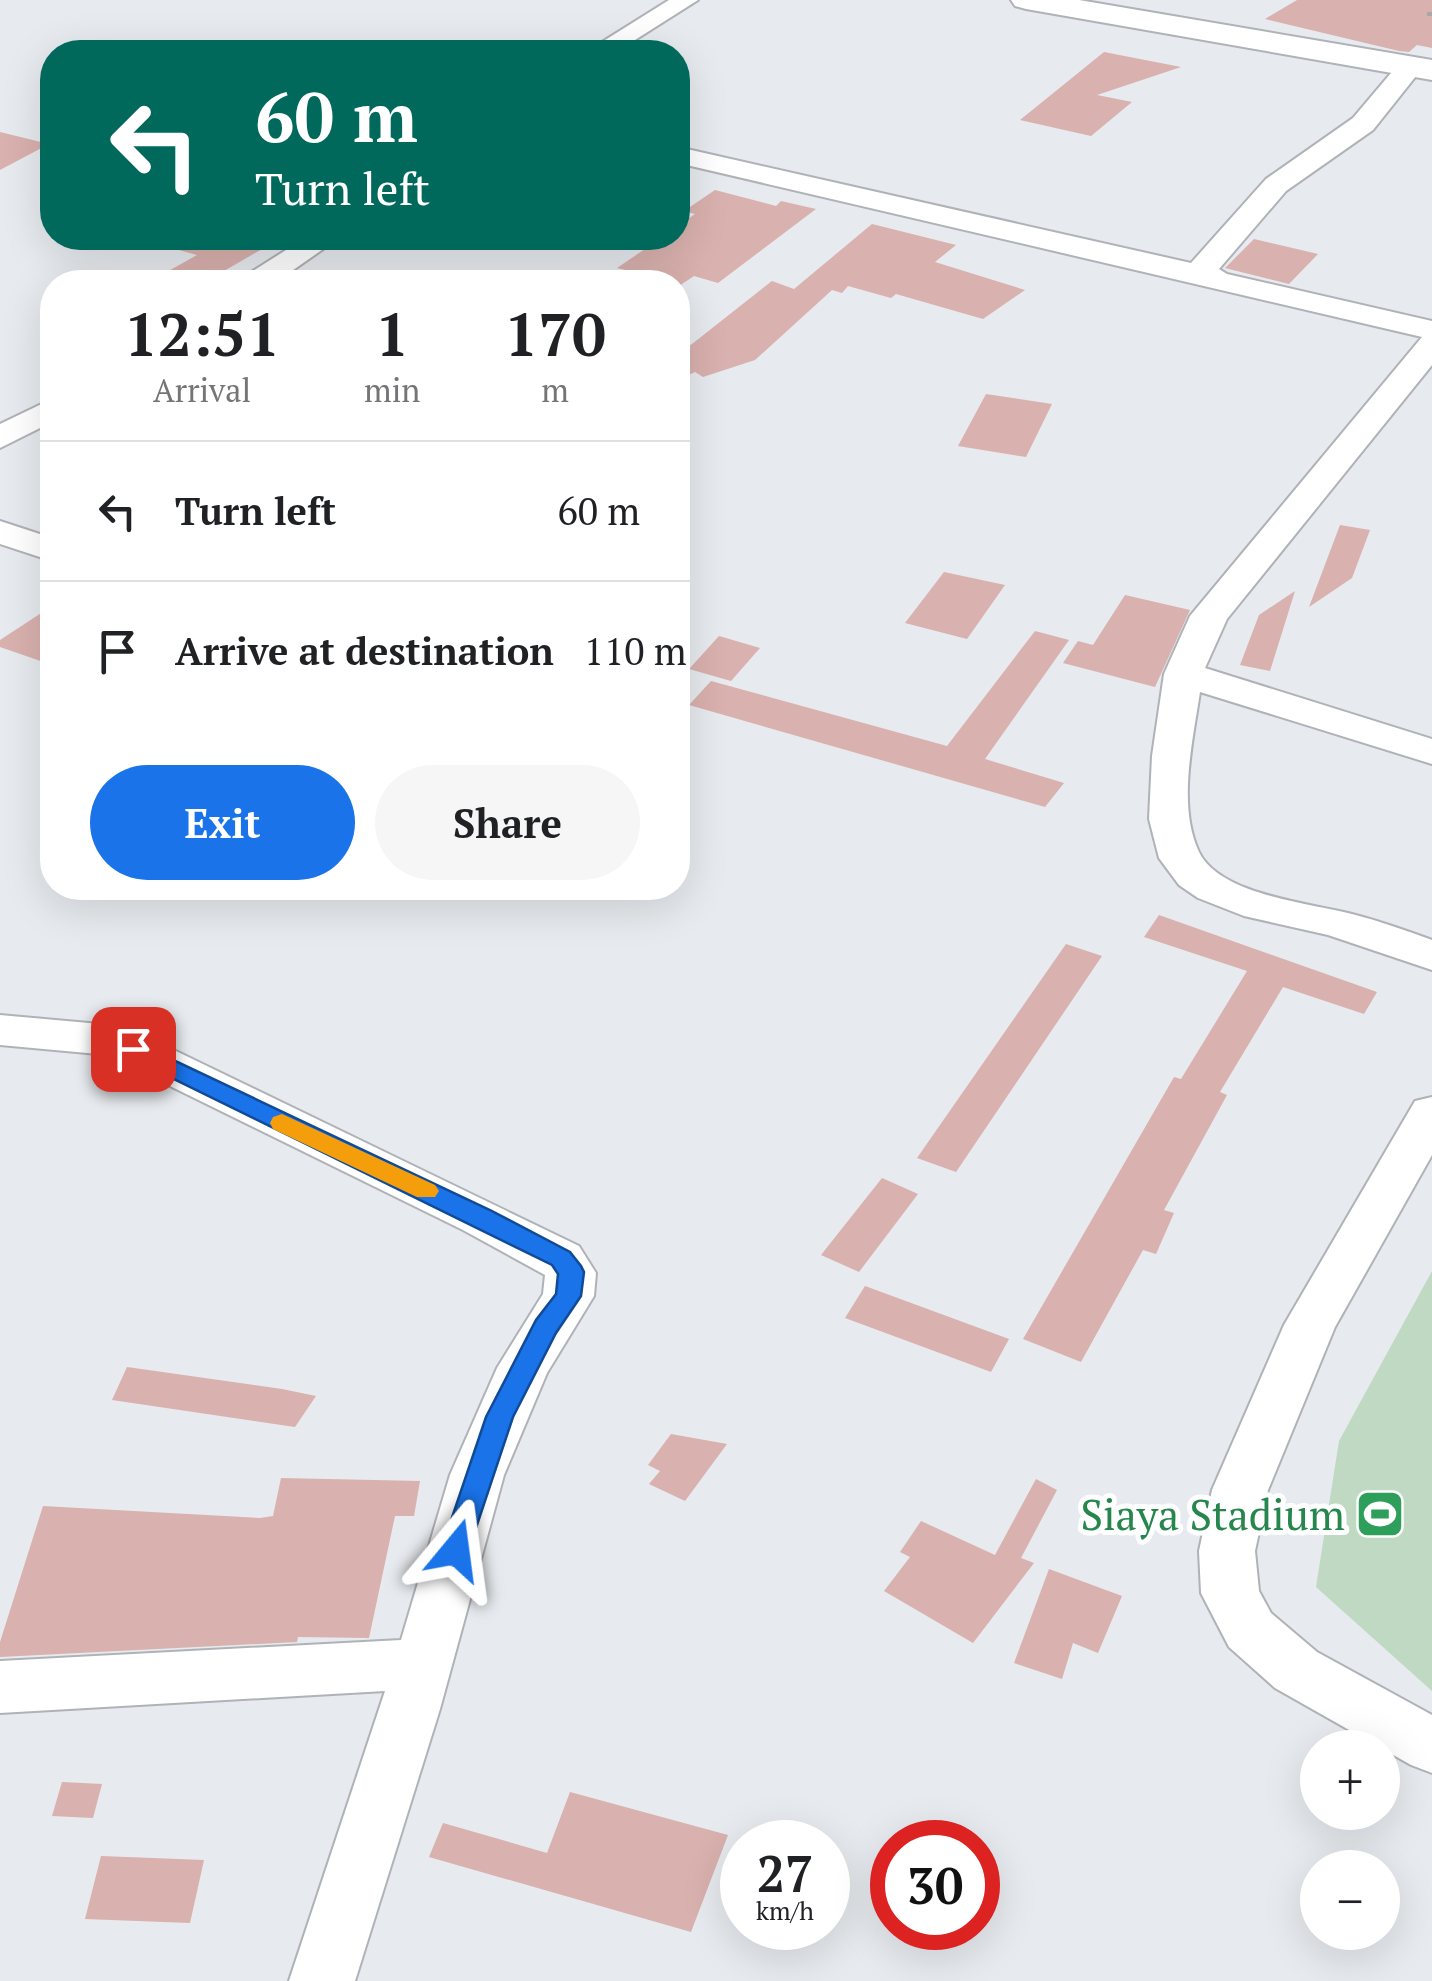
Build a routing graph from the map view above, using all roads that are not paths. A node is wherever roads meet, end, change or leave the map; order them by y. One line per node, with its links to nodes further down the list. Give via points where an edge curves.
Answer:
1 (686, 0): 3 (street)
2 (1034, 1): 4 (highway)
3 (619, 40)
4 (1422, 68): 8 (street, via 1363,124 1276,185 1202,267)
5 (690, 158): 8 (street)
6 (305, 250): 7 (street)
7 (275, 270)
8 (1203, 275): 9 (street)
9 (1432, 330)
10 (1432, 344): 15 (street, via 1209,616)
11 (40, 416): 12 (street)
12 (0, 438)
13 (0, 532): 14 (street)
14 (40, 546)
15 (1183, 674): 16 (street); 17 (street, via 1171,833 1187,870 1230,897)
16 (1432, 752)
17 (1432, 956)
18 (0, 1030): 20 (street, via 100,1039 133,1049 481,1217 561,1258 572,1272 568,1296 523,1368 483,1460)
19 (1432, 1113): 22 (street, via 1295,1357 1240,1490 1227,1551 1230,1593 1250,1630 1311,1680)
20 (422, 1664): 21 (street); 23 (street)
21 (0, 1688)
22 (1432, 1746)
23 (322, 1981)

